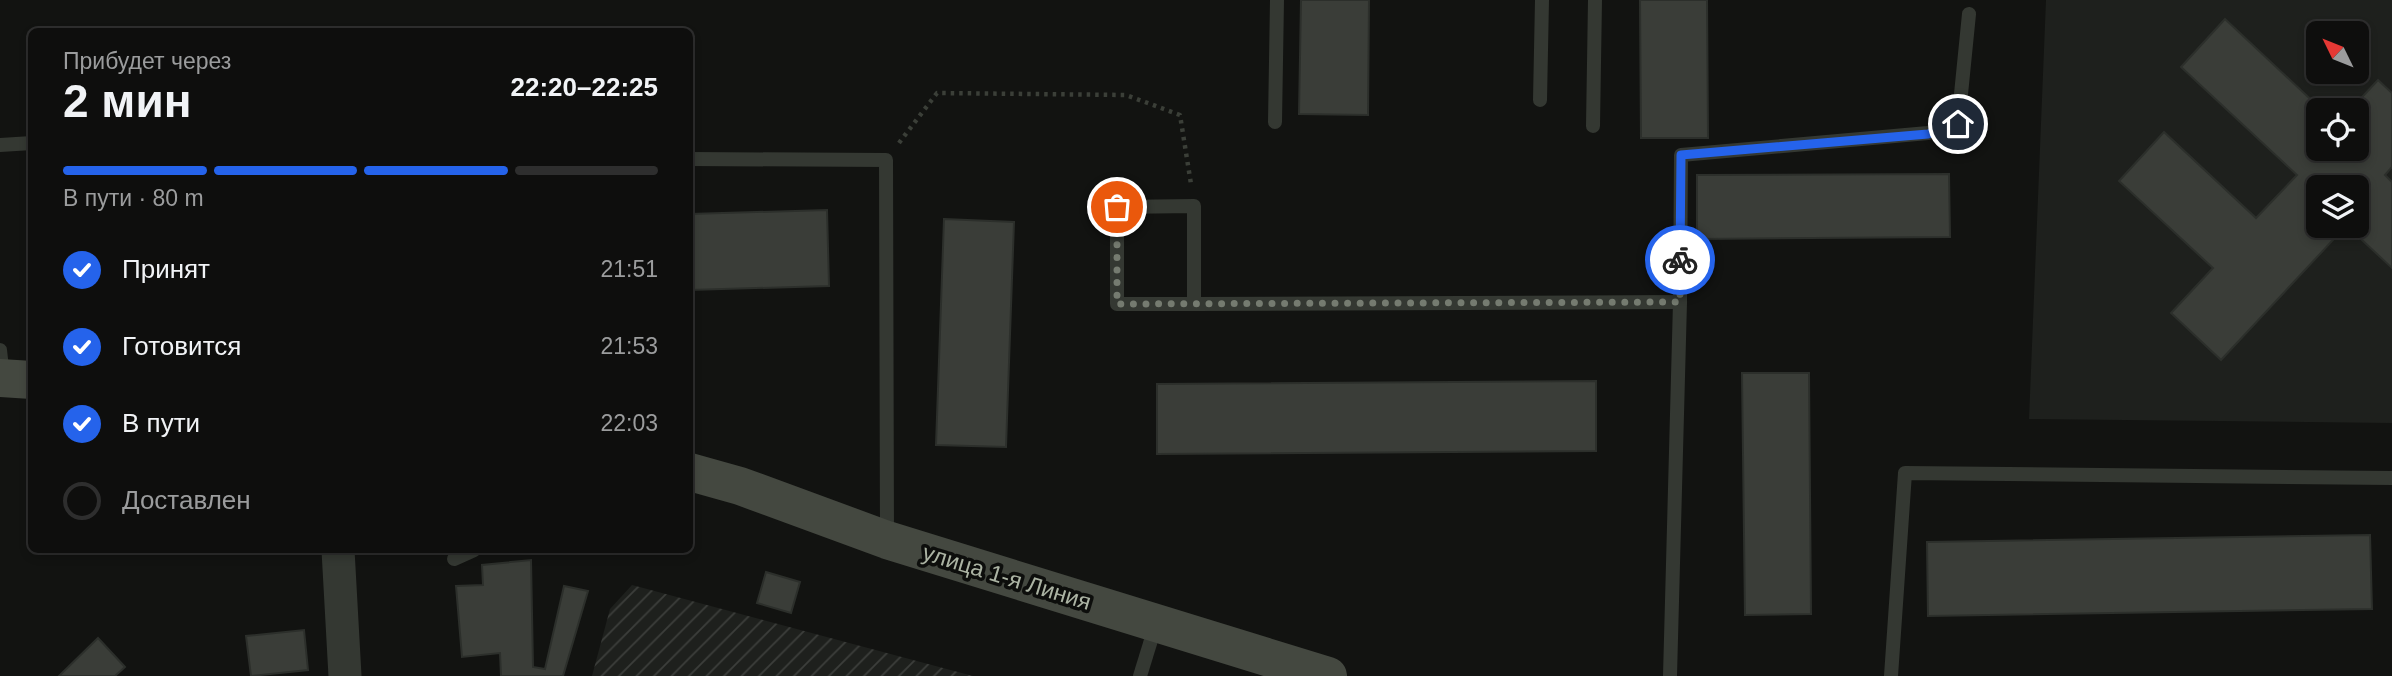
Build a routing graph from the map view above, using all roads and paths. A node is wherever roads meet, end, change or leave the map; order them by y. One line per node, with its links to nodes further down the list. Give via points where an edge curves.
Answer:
1 (1277, 0): 6 (lane)
2 (1542, 0): 5 (lane)
3 (1595, 0): 7 (lane)
4 (1969, 14): 13 (lane, via 1958,124 1928,134 1681,155)
5 (1540, 100)
6 (1275, 122)
7 (1593, 126)
8 (28, 143): 9 (lane)
9 (0, 145)
10 (693, 159): 11 (lane)
11 (886, 159): 12 (path, via 937,93 1126,95 1180,115); 17 (lane)
12 (1194, 206): 14 (lane); 14 (lane, via 1117,207 1117,304)
13 (1680, 302): 14 (lane); 25 (lane)
14 (1194, 304)
15 (693, 473): 17 (main road, улица 1-я Линия)
16 (2392, 478): 26 (lane, via 1905,473)
17 (887, 540): 21 (main road, улица 1-я Линия)
18 (338, 553): 22 (street)
19 (467, 553): 20 (lane)
20 (454, 559)
21 (1157, 623): 23 (lane); 24 (main road, улица 1-я Линия)
22 (345, 676)
23 (1140, 676)
24 (1328, 676)
25 (1670, 676)
26 (1891, 676)

